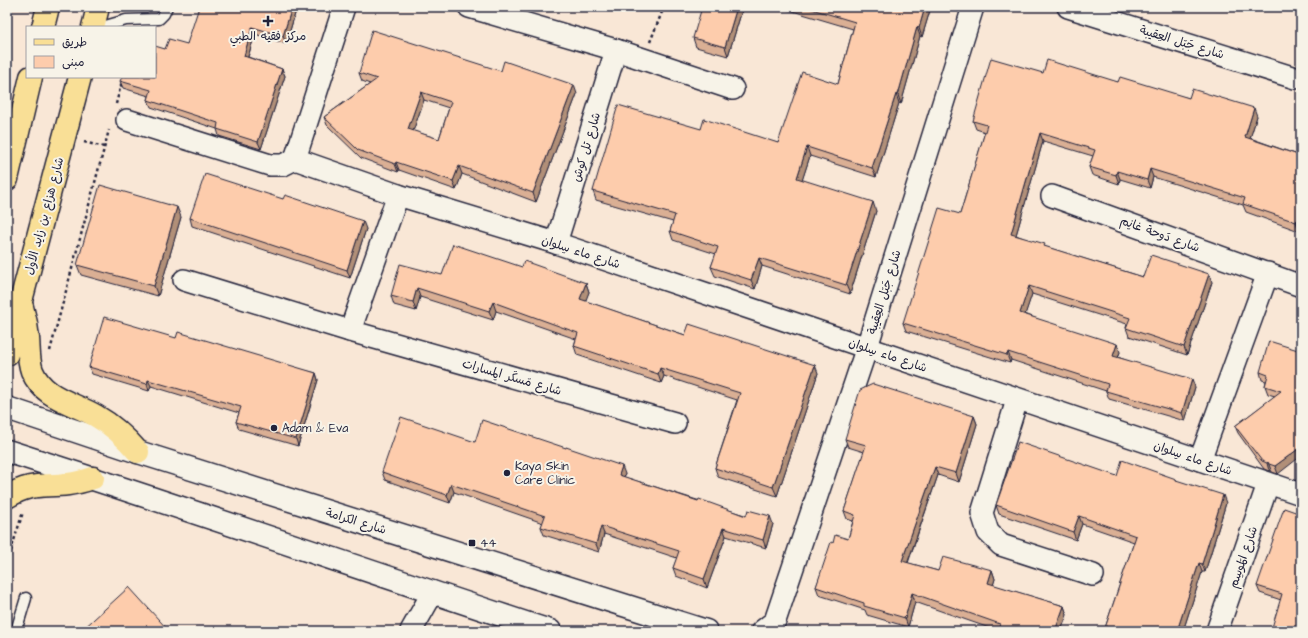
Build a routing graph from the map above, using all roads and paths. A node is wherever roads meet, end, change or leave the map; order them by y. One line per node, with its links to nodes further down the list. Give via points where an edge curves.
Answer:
1 (48, 7): 9 (main road)
2 (98, 7): 10 (main road)
3 (167, 7): 11 (lane, via 159,19 126,20)
4 (344, 7): 20 (street)
5 (469, 7): 12 (street)
6 (664, 7): 13 (path)
7 (973, 7): 30 (street, شارع جَبَل العِقيبة)
8 (1068, 7): 17 (street, شارع جَبَل العِقيبة)
9 (43, 26)
10 (93, 26)
11 (105, 26)
12 (616, 50): 13 (street); 24 (street, شارع تل كوش)
13 (644, 59): 18 (street)
14 (31, 78): 21 (main road)
15 (80, 78): 28 (main road, شارع هزاع بن زايد الأول)
16 (123, 78): 19 (path)
17 (1295, 78)
18 (733, 89)
19 (117, 117): 20 (street, via 270,165 283,165); 32 (path, via 45,372)
20 (295, 159): 22 (street, شارع ماء سِلوان)
21 (7, 179)
22 (398, 194): 24 (street, شارع ماء سِلوان); 29 (street)
23 (1052, 196): 25 (street, شارع دَوحة غانِم)
24 (556, 243): 30 (street, شارع ماء سِلوان)
25 (1268, 273): 27 (street, شارع دَوحة غانِم); 38 (street)
26 (184, 280): 29 (street, شارع مَسكَر المِسارات)
27 (1301, 286)
28 (21, 302): 31 (main road, شارع هزاع بن زايد الأول); 32 (main road, via 27,326 30,365)
29 (350, 331): 35 (street, شارع مَسكَر المِسارات)
30 (867, 347): 33 (street, شارع ماء سِلوان); 47 (street, شارع جَبَل العِقيبة)
31 (7, 354)
32 (36, 378): 37 (main road, via 54,397 85,410 108,424)
33 (1017, 400): 38 (street, شارع ماء سِلوان); 44 (street, via 982,513 988,532 1001,545)
34 (7, 408): 37 (main road, شارع الكرامة)
35 (675, 423)
36 (7, 451): 39 (main road)
37 (138, 452): 51 (main road, شارع الكرامة)
38 (1200, 460): 40 (street, شارع ماء سِلوان)
39 (92, 478): 41 (main road, via 70,484 35,485); 45 (main road)
40 (1268, 484): 42 (street, شارع ماء سِلوان); 52 (street, شارع المَوسِم)
41 (11, 494): 43 (path, via 26,503)
42 (1301, 494)
43 (7, 563)
44 (1093, 575)
45 (433, 592): 49 (street); 50 (main road)
46 (26, 598): 48 (lane)
47 (772, 628)
48 (16, 631)
49 (411, 631)
50 (550, 631)
51 (706, 631)
52 (1217, 631)

